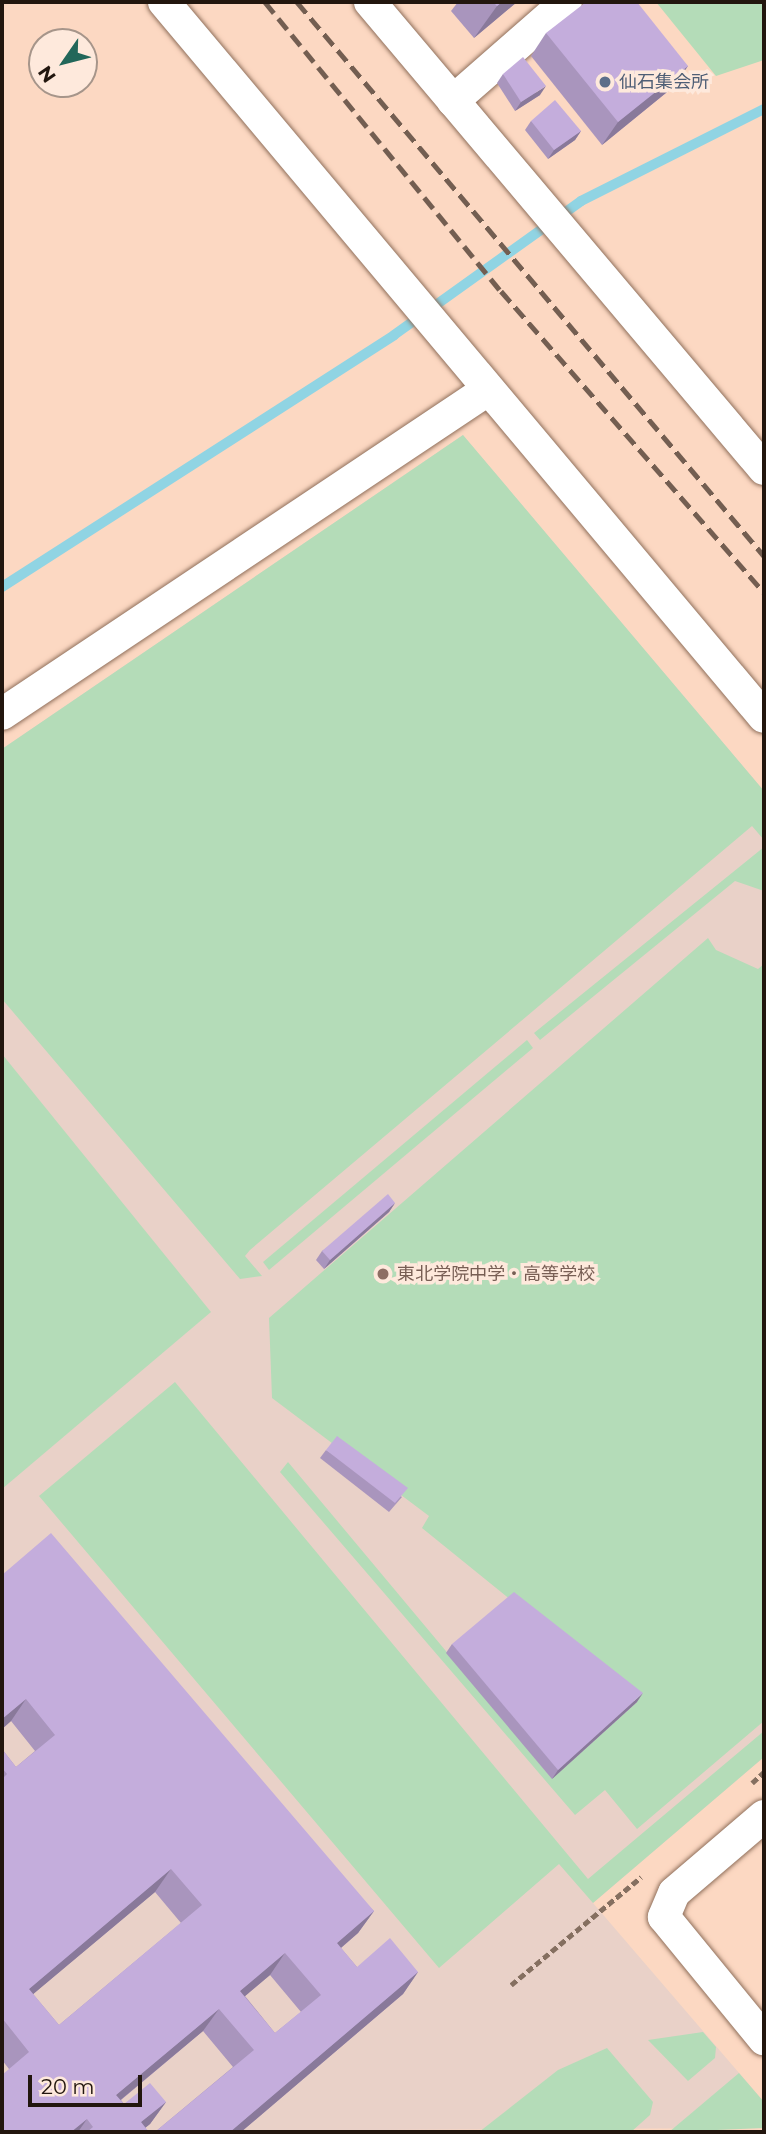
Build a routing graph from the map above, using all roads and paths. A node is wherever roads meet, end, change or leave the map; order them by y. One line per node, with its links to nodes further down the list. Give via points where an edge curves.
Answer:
1 (164, 2): 5 (street)
2 (370, 2): 4 (street)
3 (566, 2): 4 (street)
4 (453, 101): 6 (street)
5 (486, 390): 7 (street); 8 (street)
6 (764, 469)
7 (2, 714)
8 (764, 717)
9 (764, 1816): 10 (street, via 674,1893 664,1917)
10 (764, 2039)

